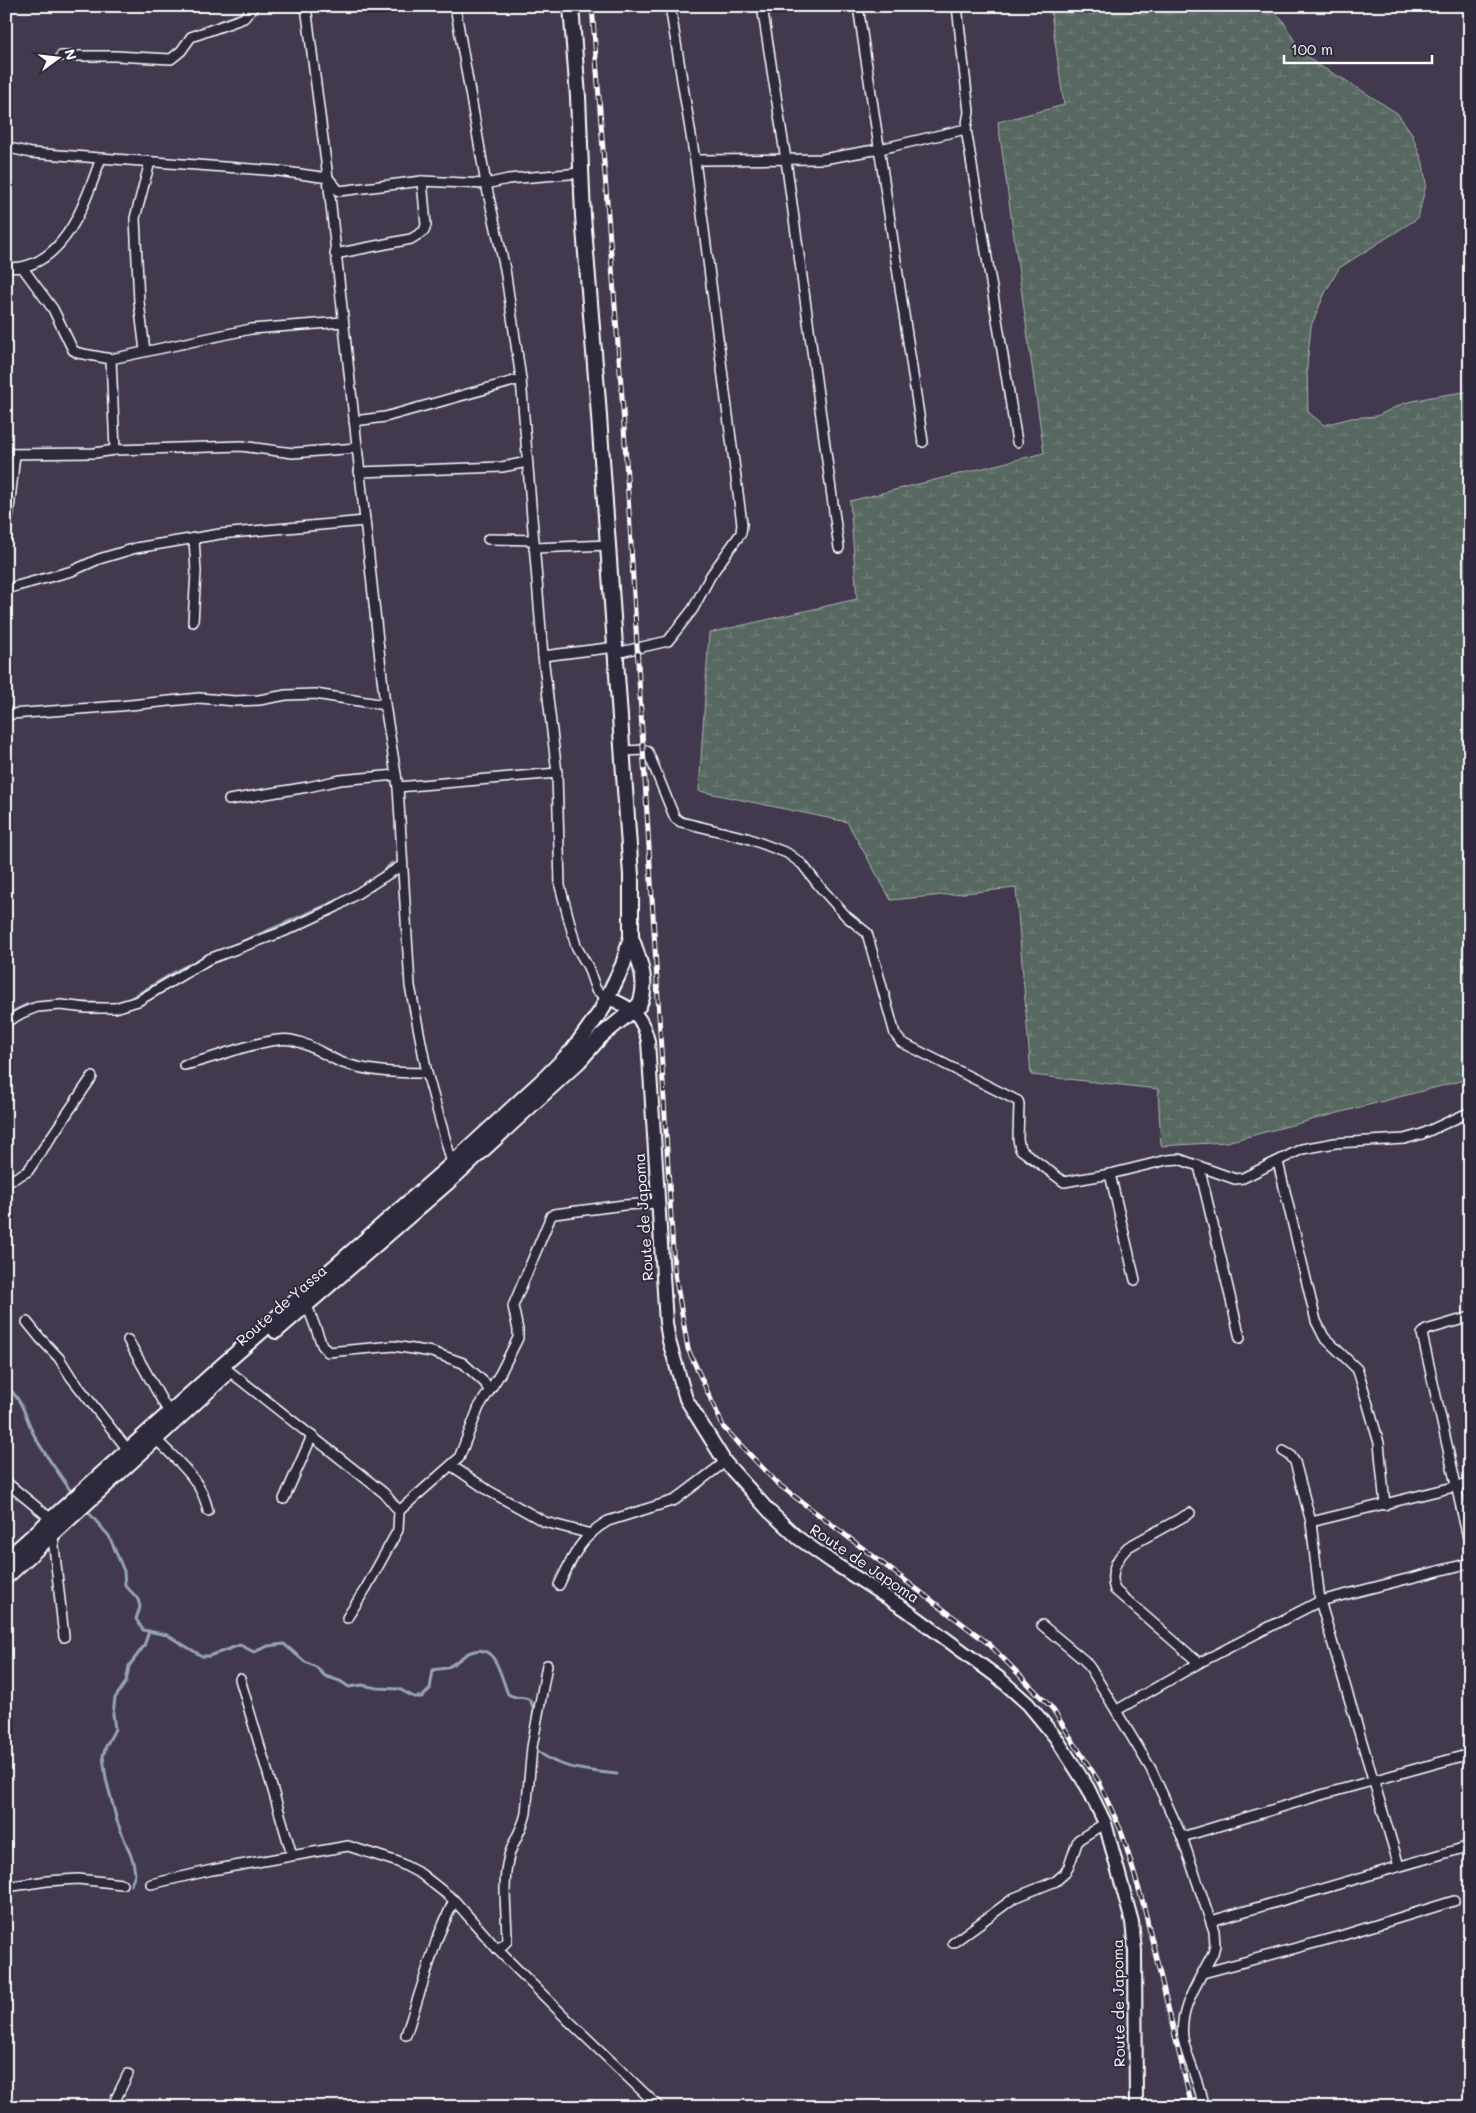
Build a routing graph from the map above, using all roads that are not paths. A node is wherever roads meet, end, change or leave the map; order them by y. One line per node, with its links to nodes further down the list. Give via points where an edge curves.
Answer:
1 (254, 6): 9 (street, via 244,18 191,36 181,51 170,59)
2 (306, 6): 18 (street)
3 (455, 6): 20 (street)
4 (571, 6): 17 (main road)
5 (670, 6): 14 (street)
6 (762, 6): 15 (street)
7 (858, 6): 12 (street)
8 (957, 6): 10 (street, via 969,112)
9 (61, 56)
10 (966, 129): 12 (street); 30 (street)
11 (6, 147): 13 (street, via 31,153)
12 (880, 149): 15 (street, via 823,159); 29 (street)
13 (100, 158): 16 (street); 23 (street, via 72,230 44,258)
14 (695, 160): 15 (street); 45 (street, via 741,533 693,609 668,641)
15 (786, 160): 42 (street)
16 (150, 162): 18 (street); 25 (street, via 135,218)
17 (581, 173): 20 (street); 41 (main road)
18 (328, 178): 19 (street, via 339,191); 21 (street)
19 (422, 181): 20 (street); 21 (street, via 426,225 419,235)
20 (486, 184): 27 (street, via 505,269)
21 (335, 254): 24 (street)
22 (6, 267): 23 (street)
23 (22, 267): 26 (street, via 54,309 72,350)
24 (343, 322): 25 (street, via 262,328); 28 (street)
25 (145, 350): 26 (street)
26 (111, 359): 32 (street)
27 (521, 379): 28 (street, via 386,417); 34 (street)
28 (354, 421): 31 (street)
29 (923, 442)
30 (1017, 442)
31 (357, 448): 32 (street, via 293,453 241,446); 35 (street)
32 (115, 450): 33 (street)
33 (10, 454): 37 (street)
34 (527, 462): 35 (street, via 502,467); 40 (street)
35 (359, 472): 36 (street)
36 (365, 521): 38 (street); 47 (street)
37 (6, 538)
38 (194, 538): 43 (street, via 136,548); 44 (street)
39 (488, 539): 40 (street)
40 (534, 544): 41 (street); 46 (street)
41 (608, 545): 45 (main road)
42 (838, 548)
43 (6, 590)
44 (193, 622)
45 (616, 650): 46 (street); 49 (main road)
46 (544, 656): 50 (street)
47 (385, 704): 48 (street, via 306,694 258,700 199,698 72,710); 51 (street)
48 (6, 712)
49 (623, 751): 55 (main road, via 631,876); 67 (street, via 648,752 672,811 681,822 747,838 787,853 802,864 847,917 867,933 895,1034 901,1042 1018,1101 1020,1149 1064,1182)
50 (556, 773): 52 (street); 56 (street, via 560,886 567,918 596,990)
51 (396, 775): 52 (street); 53 (street, via 340,780)
52 (398, 787): 54 (street)
53 (229, 800)
54 (401, 866): 58 (street, via 336,907 285,931 209,958 138,1001 115,1008 38,1007); 61 (street, via 410,986)
55 (631, 936): 56 (main road, via 623,965); 57 (main road, via 642,970 644,989 643,998)
56 (608, 998): 57 (street); 59 (main road)
57 (634, 1011): 59 (main road); 69 (street, Route de Japoma, via 648,1040)
58 (6, 1022)
59 (576, 1056): 66 (main road, Route de Yassa)
60 (184, 1065): 61 (street, via 250,1046 290,1040 374,1072)
61 (426, 1073): 66 (street)
62 (92, 1077): 68 (street, via 28,1171)
63 (1470, 1112): 64 (street, via 1413,1137 1312,1147)
64 (1278, 1162): 65 (street, via 1235,1179); 89 (street, via 1316,1321 1324,1337 1357,1369 1360,1378 1379,1444)
65 (1199, 1166): 67 (street, via 1178,1159); 74 (street)
66 (454, 1169): 71 (main road, Route de Yassa); 76 (main road, Route de Yassa)
67 (1110, 1174): 70 (street)
68 (6, 1183)
69 (658, 1203): 77 (street, via 551,1216 513,1306 518,1338); 83 (street, Route de Japoma, via 669,1341 686,1399)
70 (1134, 1280)
71 (307, 1304): 76 (main road, Route de Yassa); 77 (street, via 322,1345 328,1352 394,1346 432,1352 463,1363 485,1383)
72 (1470, 1317): 87 (street, via 1422,1334)
73 (27, 1322): 81 (street, via 59,1358)
74 (1240, 1338)
75 (128, 1340): 78 (street)
76 (226, 1368): 78 (main road, Route de Yassa); 79 (main road, Route de Yassa); 80 (street)
77 (489, 1391): 84 (street, via 471,1425 459,1458)
78 (169, 1413): 79 (main road, Route de Yassa)
79 (152, 1436): 81 (main road, Route de Yassa); 90 (street, via 196,1482 206,1498); 96 (main road, Route de Yassa)
80 (312, 1436): 88 (street); 91 (street, via 384,1493)
81 (128, 1450): 93 (main road, Route de Yassa)
82 (1283, 1451): 94 (street, via 1294,1462)
83 (725, 1462): 95 (street, via 675,1500 608,1521); 112 (street, Route de Japoma, via 798,1538 905,1609 999,1678 1028,1704 1056,1738 1088,1788)
84 (452, 1466): 91 (street); 95 (street, via 489,1491 546,1522)
85 (6, 1482): 93 (street)
86 (1470, 1483): 87 (street)
87 (1458, 1488): 89 (street); 97 (street)
88 (284, 1499)
89 (1386, 1505): 94 (street)
90 (208, 1511)
91 (399, 1511): 103 (street, via 398,1530)
92 (1190, 1512): 106 (street, via 1121,1553 1112,1580 1114,1590)
93 (51, 1519): 96 (street); 98 (main road, Route de Yassa)
94 (1311, 1522): 102 (street)
95 (591, 1534): 101 (street, via 577,1547)
96 (53, 1535): 100 (main road, Route de Yassa); 105 (street)
97 (1470, 1547)
98 (6, 1560)
99 (1470, 1563): 102 (street)
100 (6, 1577)
101 (558, 1585)
102 (1320, 1601): 106 (street); 111 (street)
103 (347, 1618)
104 (1042, 1625): 109 (street, via 1085,1661)
105 (64, 1637)
106 (1200, 1663): 109 (street)
107 (547, 1665): 124 (street, via 532,1747 525,1818 508,1859 507,1941)
108 (240, 1679): 115 (street)
109 (1117, 1710): 113 (street, via 1151,1770)
110 (1470, 1754): 111 (street)
111 (1374, 1781): 113 (street); 116 (street)
112 (1105, 1823): 123 (street, via 1078,1840 1069,1866 1056,1881 1014,1898); 131 (street, Route de Japoma, via 1132,1922 1136,1950)
113 (1182, 1837): 122 (street)
114 (1470, 1846): 116 (street)
115 (292, 1855): 118 (street); 120 (street, via 348,1846 398,1862)
116 (1398, 1866): 122 (street)
117 (122, 1884): 119 (street, via 78,1879)
118 (151, 1884)
119 (6, 1887)
120 (454, 1900): 124 (street); 126 (street, via 437,1939)
121 (1454, 1900): 125 (street, via 1337,1937)
122 (1211, 1921): 125 (street, via 1215,1945)
123 (953, 1943)
124 (498, 1950): 130 (street)
125 (1203, 1972): 128 (street, via 1185,2010 1183,2036)
126 (406, 2035)
127 (128, 2074): 129 (street)
128 (1203, 2105): 132 (street)
129 (112, 2107)
130 (659, 2107)
131 (1136, 2107)
132 (1159, 2107)

